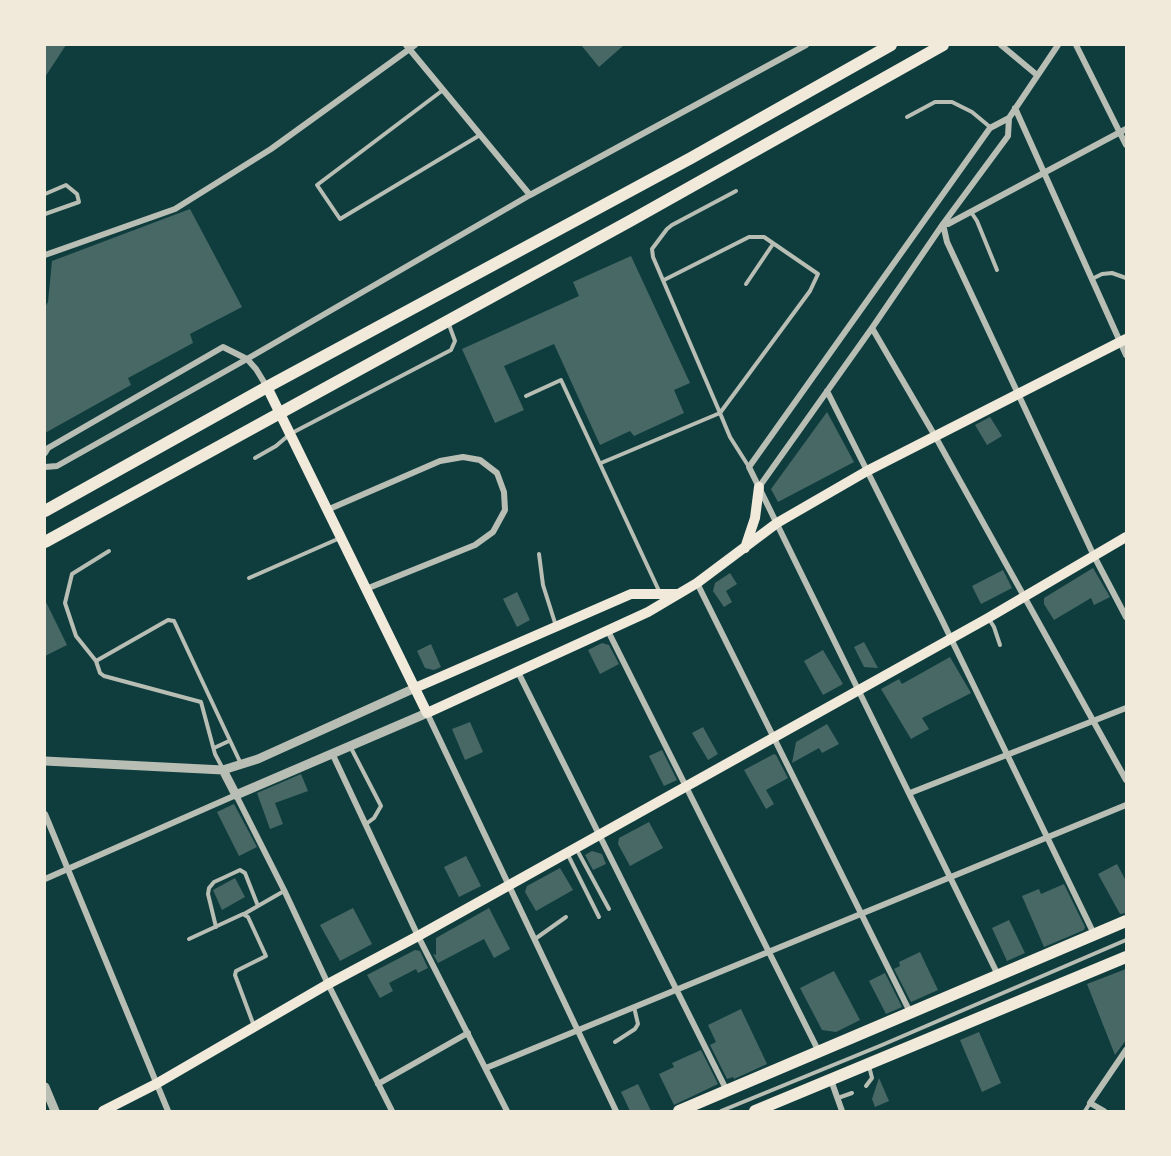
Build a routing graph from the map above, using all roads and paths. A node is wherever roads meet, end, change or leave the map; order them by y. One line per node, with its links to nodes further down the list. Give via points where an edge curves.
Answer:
1 (806, 45): 20 (street)
2 (891, 45): 36 (main road)
3 (943, 45): 31 (main road)
4 (1001, 45): 8 (street)
5 (1058, 45): 8 (street)
6 (1076, 45): 14 (street)
7 (410, 47): 9 (street); 25 (street, via 271,148 175,209)
8 (1037, 75): 10 (street)
9 (443, 90): 15 (street); 15 (lane, via 317,185 339,219)
10 (1015, 108): 12 (street); 17 (street)
11 (907, 117): 13 (lane, via 935,102 952,102 972,112)
12 (1009, 118): 13 (street); 23 (street, via 1008,136)
13 (990, 128): 48 (street)
14 (1123, 131): 16 (street); 17 (street)
15 (480, 135): 20 (street)
16 (1126, 145)
17 (1044, 173): 21 (street); 28 (street)
18 (736, 191): 29 (lane, via 667,229 652,249)
19 (45, 194): 22 (lane, via 66,184 79,202)
20 (531, 195): 35 (street)
21 (971, 212): 23 (street); 26 (lane)
22 (45, 214)
23 (943, 224): 32 (street); 38 (street, via 947,242)
24 (773, 244): 29 (lane, via 764,237 748,237); 30 (lane); 40 (lane, via 818,273 810,291)
25 (45, 255)
26 (997, 270)
27 (1126, 278): 28 (lane, via 1112,273)
28 (1092, 279): 33 (street)
29 (664, 280): 40 (lane)
30 (746, 284)
31 (447, 322): 41 (main road); 42 (lane, via 455,341 451,350)
32 (872, 328): 37 (street); 43 (street)
33 (1123, 340): 34 (street); 38 (main road)
34 (1126, 355)
35 (247, 359): 36 (street); 44 (street, via 223,347); 47 (street, via 57,466)
36 (267, 387): 41 (main road); 52 (main road)
37 (827, 391): 49 (street); 50 (street)
38 (1019, 393): 43 (main road); 60 (street)
39 (526, 396): 46 (lane, via 561,380)
40 (720, 413): 46 (lane); 48 (lane)
41 (280, 414): 42 (main road); 56 (main road)
42 (290, 434): 45 (lane); 51 (main road)
43 (935, 436): 49 (main road); 65 (street)
44 (45, 453)
45 (255, 458)
46 (601, 463): 64 (lane)
47 (45, 467)
48 (749, 467): 50 (street)
49 (867, 471): 53 (main road); 70 (street)
50 (759, 487): 53 (street); 57 (main road, via 755,518)
51 (327, 510): 55 (main road); 63 (street, via 441,461 472,458 497,473 505,510 493,532 475,545)
52 (45, 511)
53 (777, 523): 57 (main road); 75 (street)
54 (1126, 537): 60 (main road)
55 (341, 538): 61 (lane); 63 (main road)
56 (45, 542)
57 (745, 548): 62 (main road)
58 (109, 551): 72 (lane, via 72,574 64,603 76,636)
59 (539, 554): 68 (lane, via 543,585)
60 (1094, 556): 65 (main road); 66 (street)
61 (249, 578)
62 (697, 583): 64 (main road); 79 (street)
63 (366, 589): 74 (main road)
64 (662, 597): 68 (main road, via 632,594); 69 (main road, via 648,612)
65 (1025, 597): 67 (main road); 78 (street)
66 (1126, 617)
67 (988, 618): 70 (main road); 71 (lane)
68 (556, 627): 74 (main road)
69 (608, 631): 73 (main road); 89 (street)
70 (950, 639): 75 (main road); 84 (street)
71 (1000, 645)
72 (96, 661): 80 (lane, via 168,620 174,621); 82 (lane, via 104,676 201,702)
73 (518, 672): 77 (main road); 95 (street)
74 (415, 688): 77 (main road); 86 (street)
75 (859, 689): 79 (main road); 90 (street)
76 (1126, 708): 78 (street)
77 (427, 712): 81 (street); 101 (street)
78 (1094, 720): 84 (street); 88 (street)
79 (773, 737): 89 (main road); 106 (street)
80 (229, 741): 82 (lane); 86 (lane)
81 (350, 746): 83 (street); 94 (lane, via 381,806)
82 (214, 748): 87 (lane)
83 (333, 753): 91 (street); 94 (street)
84 (1008, 755): 90 (street); 96 (street)
85 (45, 761): 87 (street)
86 (242, 764): 87 (street)
87 (223, 770): 91 (street)
88 (1126, 780)
89 (686, 786): 95 (main road); 116 (street)
90 (910, 793): 99 (street)
91 (236, 795): 98 (street); 102 (street)
92 (1126, 805): 96 (street)
93 (45, 814): 98 (street)
94 (366, 825): 112 (street)
95 (599, 834): 97 (main road); 120 (street)
96 (1047, 837): 99 (street); 111 (street)
97 (571, 850): 101 (main road); 104 (lane); 107 (lane)
98 (68, 869): 100 (street); 132 (street)
99 (951, 877): 106 (street); 118 (street)
100 (45, 879)
101 (509, 884): 112 (main road); 114 (street)
102 (284, 890): 103 (lane); 119 (street)
103 (258, 906): 105 (lane); 110 (lane, via 245,873 240,870 219,879 208,894)
104 (609, 909)
105 (243, 914): 110 (lane); 123 (lane, via 266,956 235,975)
106 (861, 914): 116 (street); 122 (street)
107 (599, 916)
108 (566, 917): 114 (lane)
109 (1126, 921): 111 (main road)
110 (216, 927): 113 (lane)
111 (1094, 934): 118 (main road)
112 (418, 936): 119 (main road); 125 (street)
113 (189, 939)
114 (535, 939): 124 (street)
115 (1126, 940): 148 (lane)
116 (769, 951): 120 (street); 127 (street)
117 (1126, 957): 129 (main road)
118 (998, 976): 122 (main road)
119 (328, 984): 123 (main road); 133 (street)
120 (676, 989): 121 (street); 136 (street)
121 (634, 1006): 124 (street); 126 (lane, via 638,1024)
122 (910, 1013): 127 (main road)
123 (254, 1026): 132 (main road)
124 (578, 1029): 130 (street); 146 (street)
125 (468, 1033): 130 (street); 133 (street)
126 (615, 1042)
127 (818, 1050): 136 (main road)
128 (1126, 1050): 139 (street)
129 (869, 1065): 131 (main road); 134 (lane, via 872,1078)
130 (486, 1068): 145 (street)
131 (831, 1080): 138 (street); 140 (main road)
132 (156, 1084): 142 (main road); 143 (street)
133 (378, 1084): 144 (street)
134 (866, 1086)
135 (45, 1087): 141 (street)
136 (727, 1092): 147 (main road)
137 (852, 1093): 138 (lane)
138 (837, 1098): 149 (street)
139 (1090, 1103): 150 (lane); 151 (street)
140 (760, 1110)
141 (55, 1111)
142 (104, 1111)
143 (168, 1111)
144 (392, 1111)
145 (507, 1111)
146 (616, 1111)
147 (679, 1111)
148 (721, 1111)
149 (842, 1111)
150 (1084, 1111)
151 (1104, 1111)

